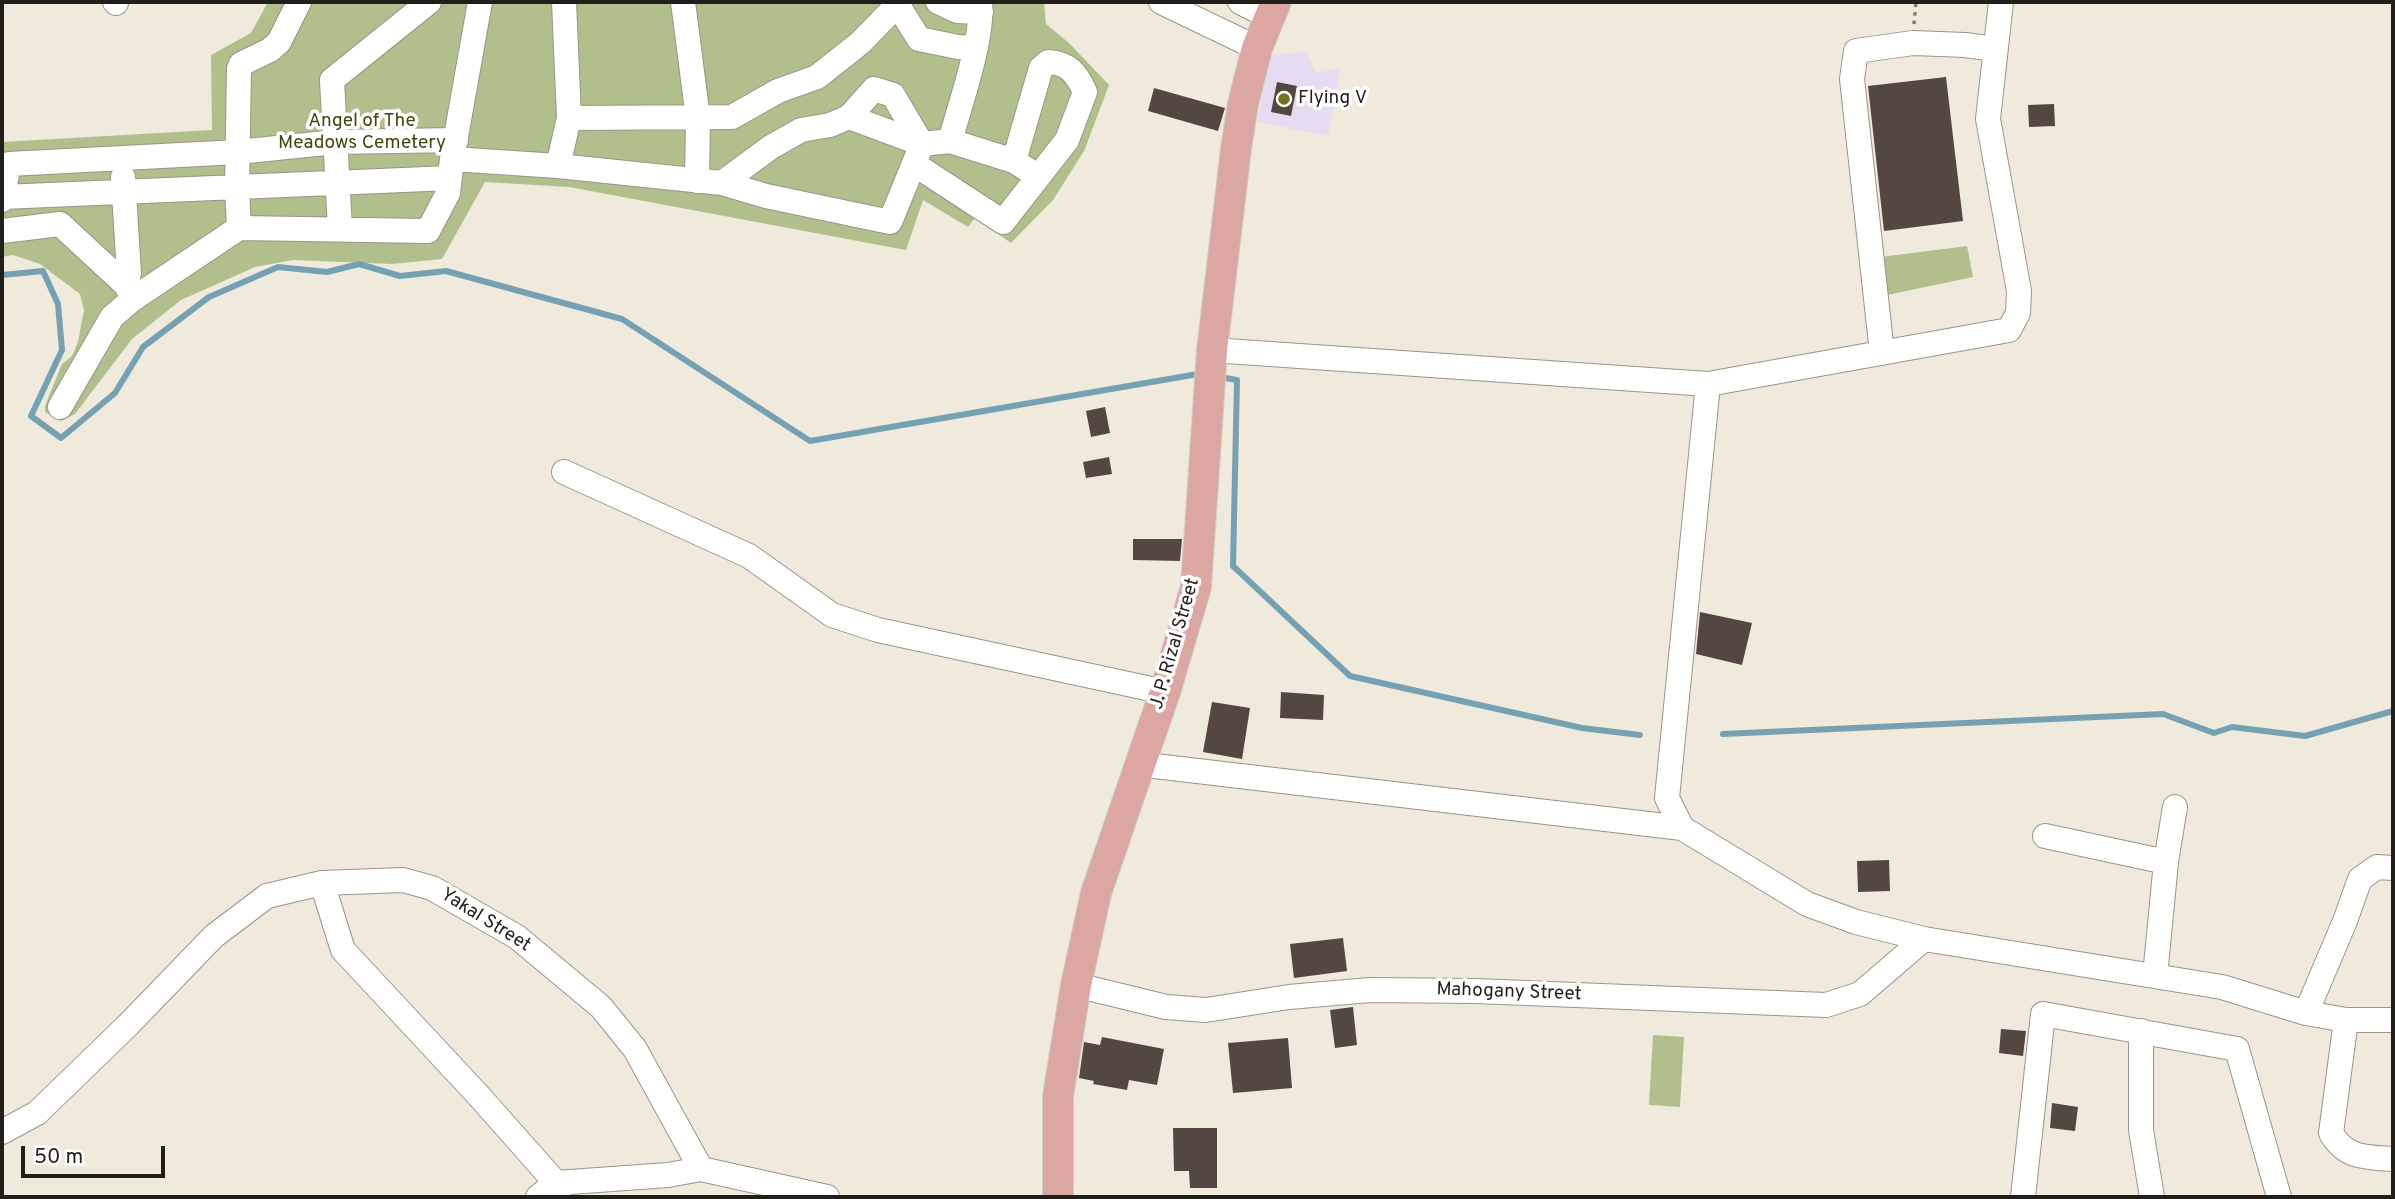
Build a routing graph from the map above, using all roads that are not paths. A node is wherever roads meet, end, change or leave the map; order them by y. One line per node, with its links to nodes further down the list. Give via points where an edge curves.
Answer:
1 (299, 2): 21 (street, via 279,42 241,64)
2 (429, 2): 20 (street, via 331,80)
3 (480, 2): 24 (street)
4 (564, 2): 17 (street)
5 (683, 2): 18 (street)
6 (938, 2): 11 (street, via 957,11)
7 (1161, 2): 13 (street)
8 (1240, 2): 12 (street)
9 (2001, 2): 15 (street)
10 (899, 3): 14 (street, via 919,39); 18 (street, via 860,43 817,77 778,91 732,117)
11 (981, 7): 14 (street)
12 (1273, 9): 13 (main road, J. P. Rizal Street)
13 (1257, 47): 38 (main road, J. P. Rizal Street, via 1236,149)
14 (975, 48): 19 (street)
15 (1995, 50): 39 (street, via 1988,119 2019,291 2018,313 2009,330); 39 (street, via 1913,44 1856,51 1852,79)
16 (849, 117): 22 (street); 22 (street, via 874,89 893,95); 30 (street, via 801,130)
17 (569, 118): 18 (street); 26 (street)
18 (698, 118): 28 (street)
19 (950, 141): 22 (street); 25 (street)
20 (335, 142): 21 (street); 24 (street); 29 (street)
21 (238, 152): 23 (street); 31 (street)
22 (918, 154): 27 (street, via 1003,222); 30 (street, via 890,222)
23 (122, 158): 32 (street); 33 (street, via 9,164)
24 (452, 159): 26 (street); 29 (street); 35 (street, via 448,193 428,231)
25 (1014, 161): 27 (street); 27 (street, via 1041,68 1058,62 1077,74 1085,92 1067,140)
26 (558, 166): 28 (street)
27 (1040, 178)
28 (698, 181): 30 (street)
29 (338, 182): 31 (street); 35 (street)
30 (722, 183)
31 (237, 188): 32 (street); 34 (street)
32 (124, 192): 33 (street); 37 (street)
33 (2, 199)
34 (239, 228): 35 (street); 37 (street)
35 (340, 229)
36 (2, 231): 37 (street, via 60,224)
37 (130, 292): 41 (street)
38 (1212, 350): 40 (street); 43 (main road, J. P. Rizal Street, via 1196,587)
39 (1882, 353): 40 (street)
40 (1708, 384): 46 (street, via 1667,798)
41 (60, 407)
42 (564, 472): 43 (street, via 749,556 832,615 877,630)
43 (1165, 692): 44 (main road, J. P. Rizal Street)
44 (1138, 764): 46 (street); 53 (main road, J. P. Rizal Street, via 1096,893)
45 (2175, 807): 48 (street)
46 (1682, 828): 51 (street, via 1807,904)
47 (2045, 836): 48 (street)
48 (2166, 862): 52 (street)
49 (2393, 868): 54 (street, via 2377,867 2360,878)
50 (322, 883): 58 (street, Yakal Street, via 267,896 214,936 37,1113); 60 (street, Yakal Street, via 403,880 432,888 517,937 601,1007 635,1049); 61 (street, via 343,950 479,1096)
51 (1924, 939): 52 (street); 53 (street, Mahogany Street, via 1860,995 1826,1005 1370,990 1206,1010 1166,1007)
52 (2155, 976): 54 (street, via 2222,987)
53 (1076, 985): 63 (main road, J. P. Rizal Street, via 1058,1096)
54 (2306, 1013): 55 (street)
55 (2346, 1020): 56 (street); 59 (street, via 2332,1133 2339,1146 2359,1157)
56 (2393, 1020)
57 (2141, 1031): 64 (street, via 2043,1014); 65 (street, via 2141,1130); 66 (street, via 2237,1049)
58 (2, 1132)
59 (2393, 1159)
60 (701, 1169): 61 (street); 62 (street)
61 (551, 1192)
62 (815, 1196)
63 (1058, 1197)
64 (2022, 1197)
65 (2152, 1197)
66 (2279, 1197)

